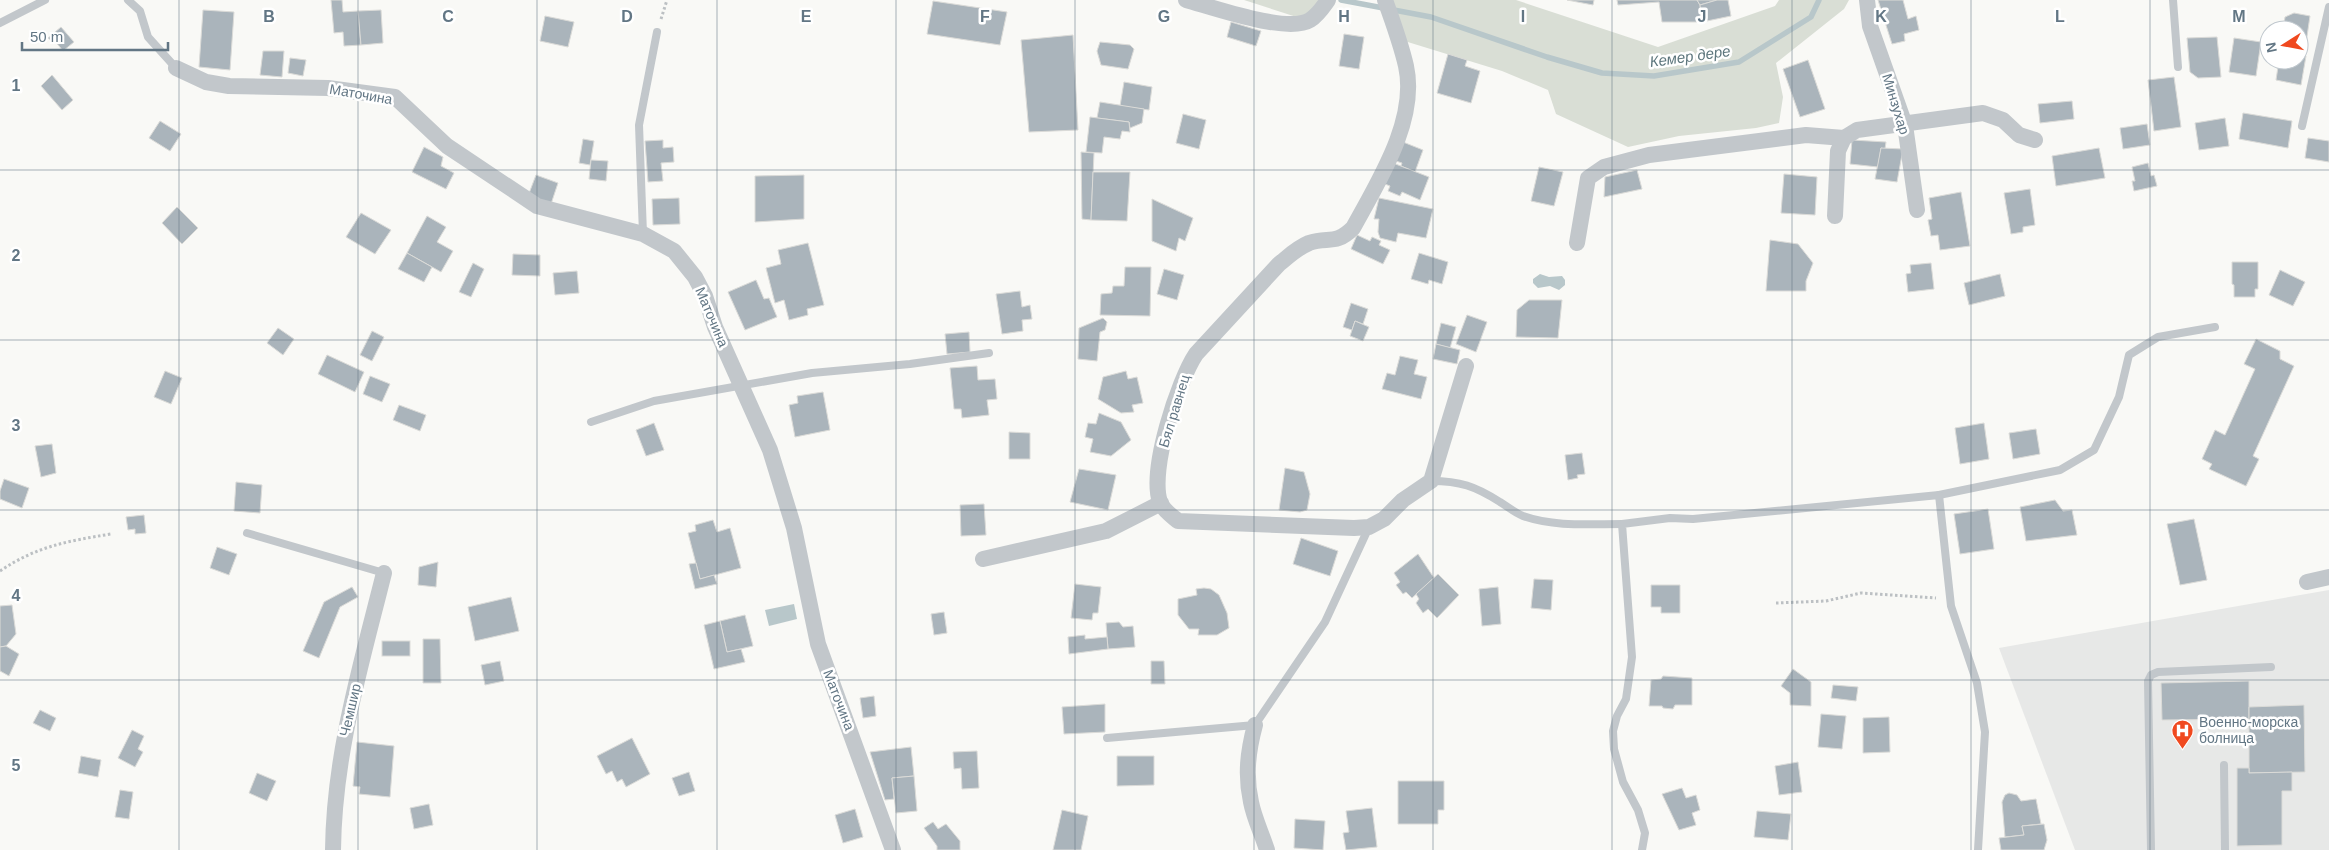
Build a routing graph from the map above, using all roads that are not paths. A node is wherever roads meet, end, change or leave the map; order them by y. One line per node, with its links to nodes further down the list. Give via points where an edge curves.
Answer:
1 (45, 0): 9 (lane)
2 (128, 0): 12 (lane, via 140,11 148,37)
3 (1186, 0): 7 (street, via 1280,24 1310,21)
4 (1385, 0): 28 (street, Бял равнец, via 1407,68 1408,92 1404,120 1384,170 1346,236 1335,241 1311,242 1294,251 1196,354 1180,386 1158,463 1157,485)
5 (1867, 0): 13 (street, Минзухар, via 1870,26)
6 (2173, 0): 11 (lane)
7 (1324, 6)
8 (2329, 7): 14 (lane)
9 (0, 23)
10 (657, 32): 19 (lane, via 639,125)
11 (2178, 67)
12 (176, 68): 19 (street, Маточина, via 206,82 229,86 328,88 395,97 447,146 537,206)
13 (1905, 125): 15 (street, via 1858,130); 16 (street, via 1983,113 2003,120 2019,135); 17 (street, Минзухар)
14 (2302, 126)
15 (1844, 138): 18 (street, via 1838,151); 20 (street, via 1806,135 1649,154 1604,167 1581,187)
16 (2035, 140)
17 (1917, 210)
18 (1835, 216)
19 (643, 234): 24 (street, Маточина, via 674,251 695,277)
20 (1577, 243)
21 (2216, 327): 27 (lane, via 2158,337 2129,355 2119,397 2094,450 2060,470)
22 (989, 353): 24 (lane, via 812,373)
23 (1466, 366): 26 (street)
24 (743, 386): 25 (lane, via 654,402); 41 (street, Маточина, via 770,450 794,528 818,644)
25 (591, 422)
26 (1431, 481): 29 (lane, via 1470,485 1521,515 1541,521); 30 (street, via 1403,500 1384,519)
27 (1938, 495): 29 (lane); 44 (lane, via 1950,600 1977,683 1985,732)
28 (1161, 503): 30 (street, via 1178,521 1277,527); 32 (street, via 1106,531)
29 (1622, 524): 43 (lane, via 1632,657 1626,699 1613,730 1614,748 1623,782 1638,810 1645,833)
30 (1369, 527): 37 (lane, via 1325,622)
31 (247, 533): 33 (lane)
32 (983, 559)
33 (384, 572): 40 (street, Чемшир, via 343,741)
34 (2329, 577): 35 (street)
35 (2307, 582)
36 (2271, 667): 45 (lane, via 2158,672 2148,681)
37 (1254, 725): 38 (lane); 42 (street, via 1248,752 1248,776 1251,803)
38 (1107, 738)
39 (2224, 765): 46 (lane)
40 (333, 850)
41 (893, 850)
42 (1267, 850)
43 (1642, 850)
44 (1978, 850)
45 (2151, 850)
46 (2225, 850)

